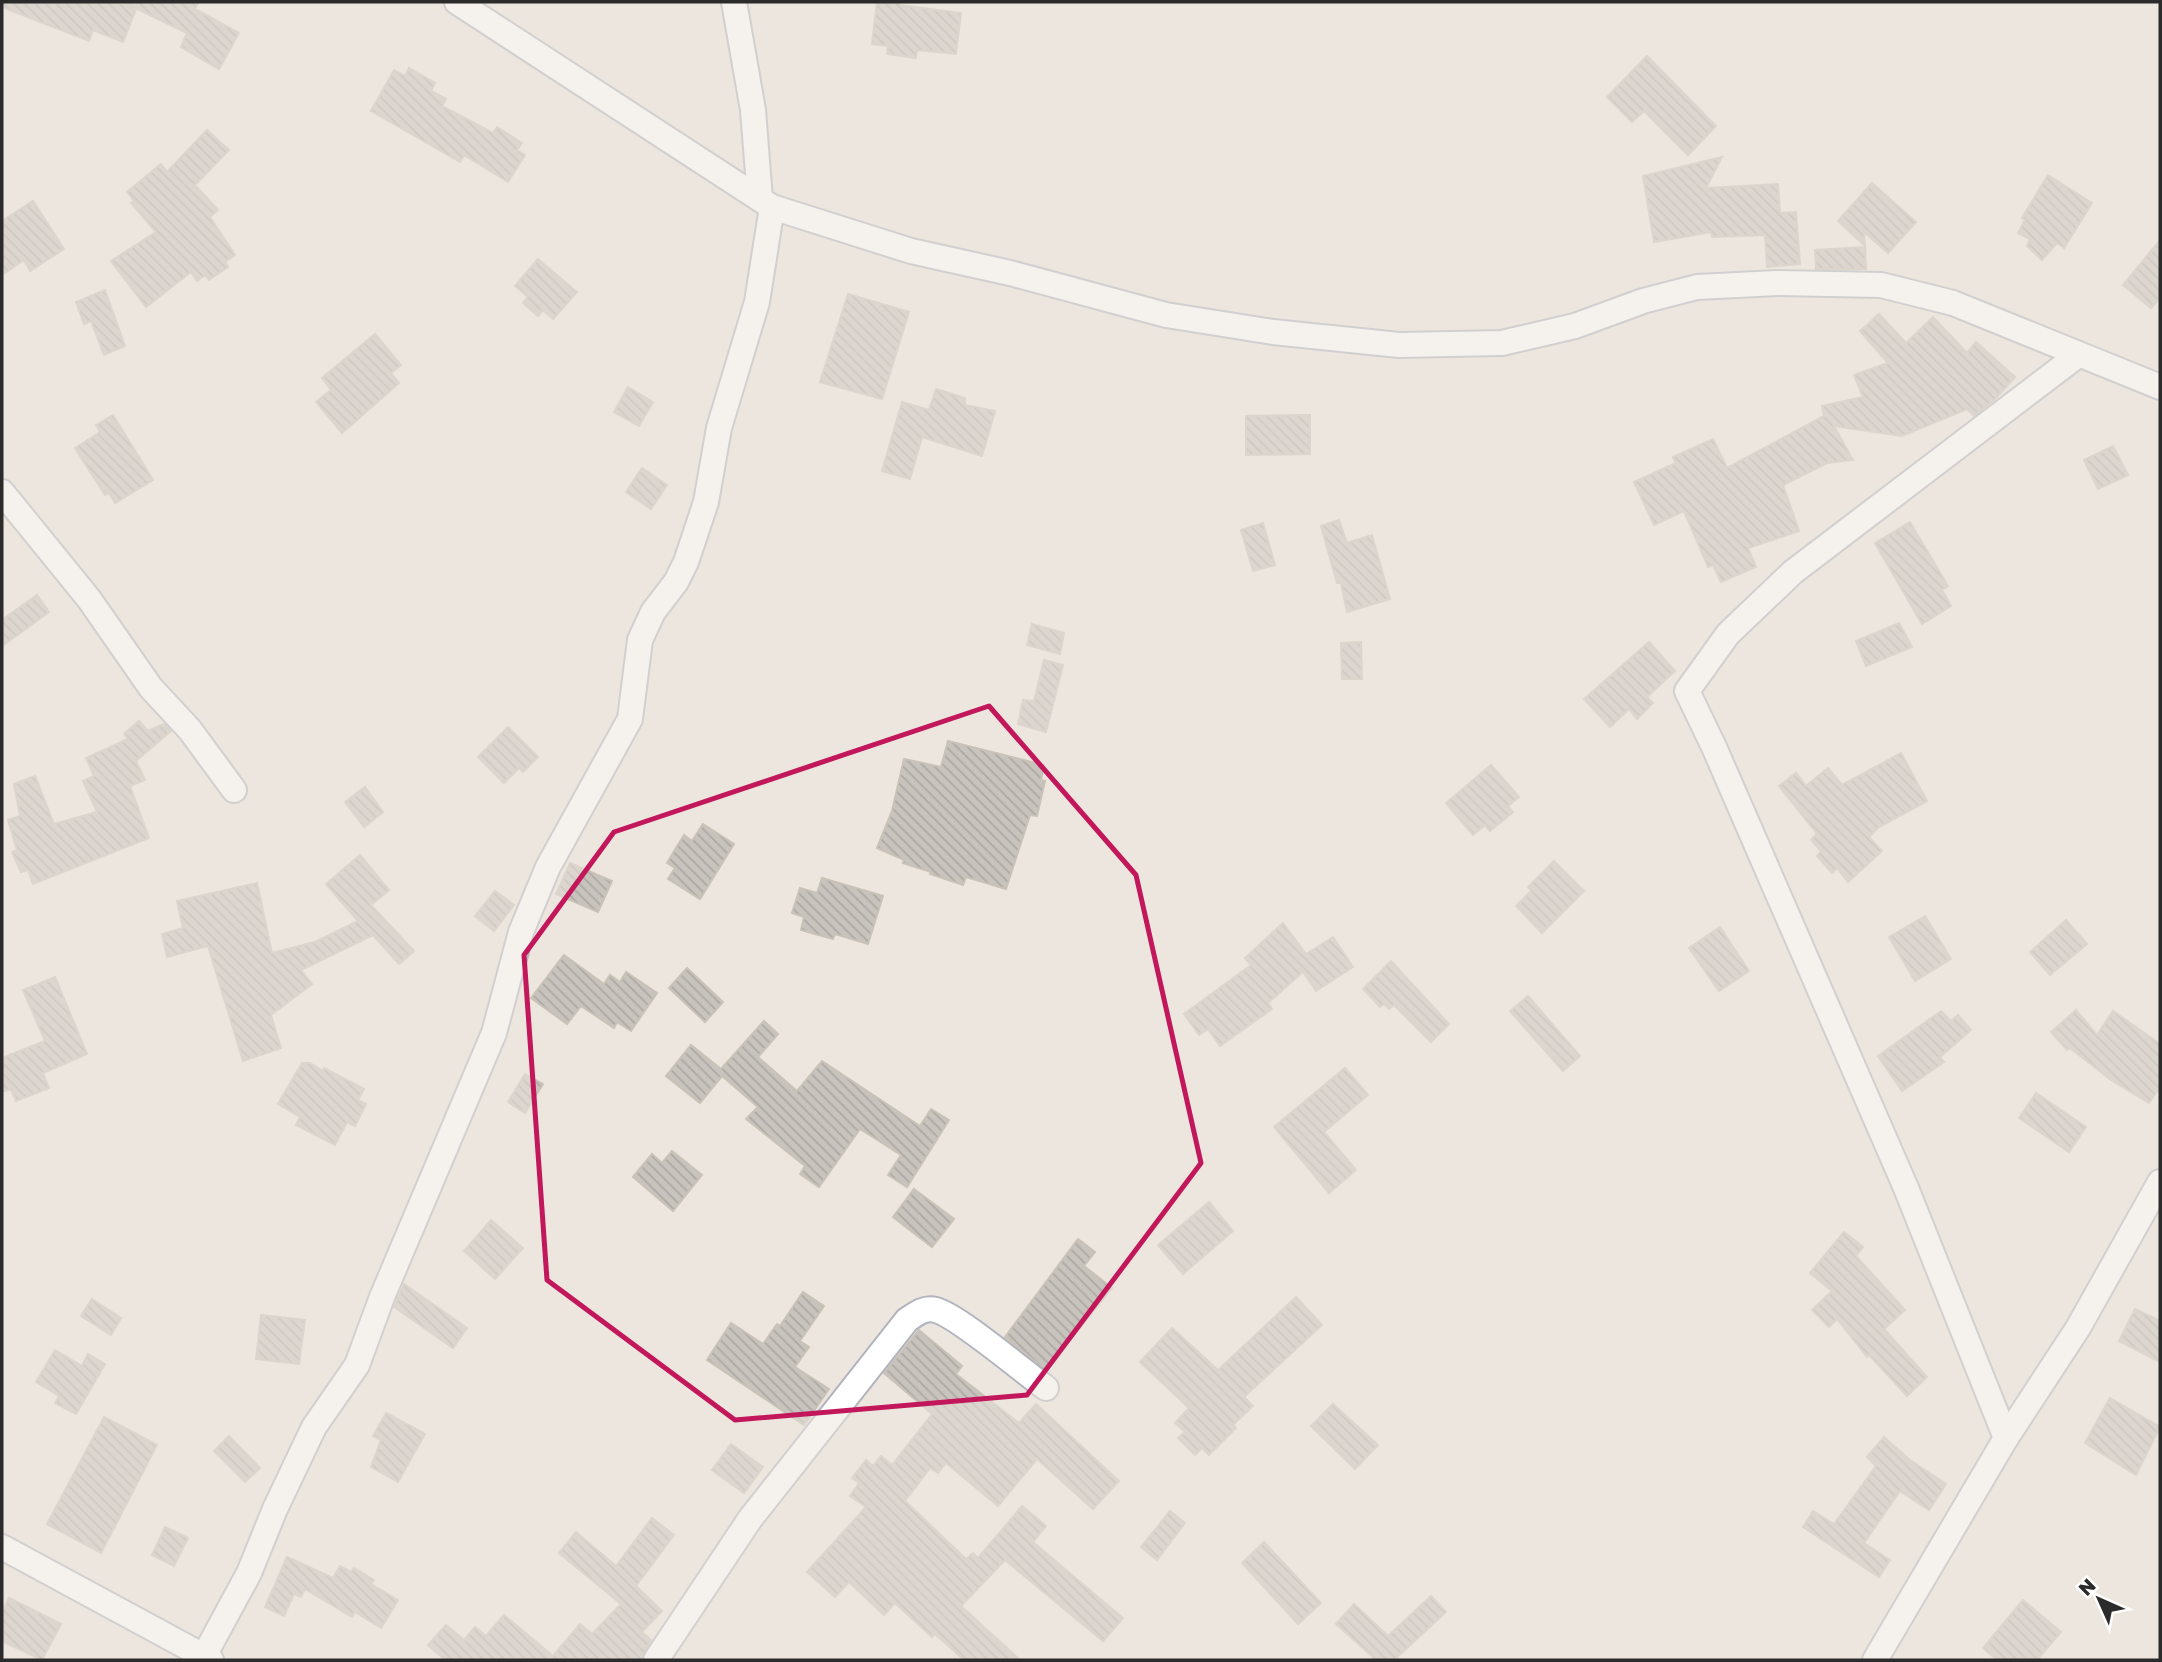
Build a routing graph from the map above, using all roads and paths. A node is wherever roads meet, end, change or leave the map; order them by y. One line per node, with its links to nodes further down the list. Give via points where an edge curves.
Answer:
1 (457, 2): 3 (street)
2 (734, 2): 3 (street)
3 (766, 203): 4 (street, via 911,251 1166,315 1273,332 1399,345 1502,343 1575,326 1697,287 1881,285 1953,303); 12 (street, via 757,302 719,428 706,502 686,562 640,640 630,719 548,867 521,932 494,1033 357,1365 308,1438)
4 (2078, 355): 5 (street); 10 (street, via 1793,572 1728,634 1686,691 1906,1188)
5 (2160, 387)
6 (2, 492): 7 (street)
7 (234, 790)
8 (2160, 1182): 10 (street, via 2078,1328)
9 (1046, 1388): 13 (street, via 937,1310 922,1309 907,1320 750,1519)
10 (2006, 1438): 14 (street)
11 (2, 1547): 12 (street)
12 (207, 1658)
13 (656, 1660)
14 (1875, 1660)

